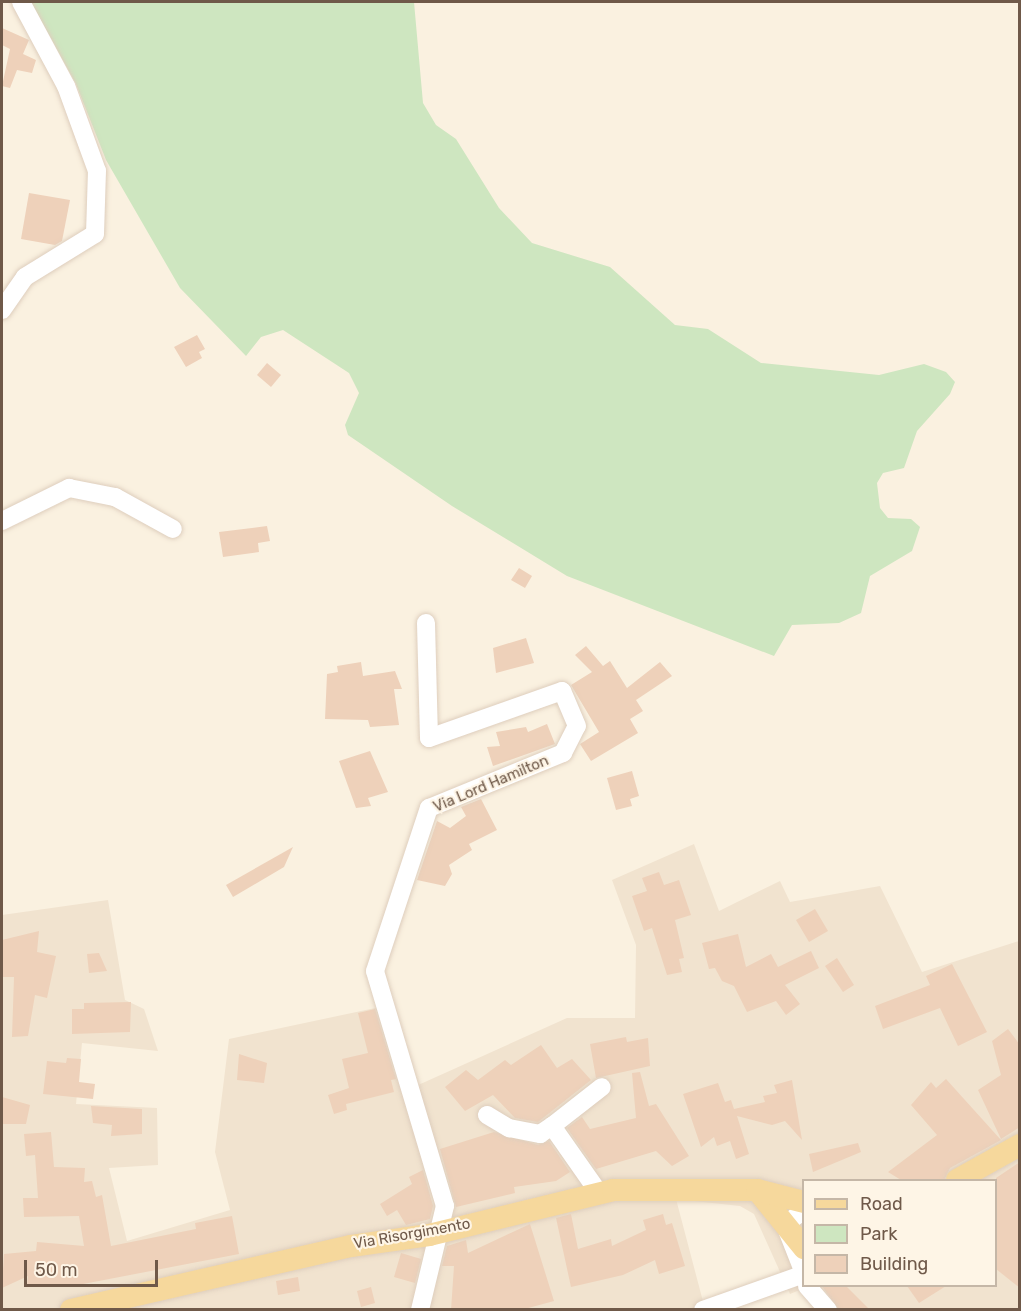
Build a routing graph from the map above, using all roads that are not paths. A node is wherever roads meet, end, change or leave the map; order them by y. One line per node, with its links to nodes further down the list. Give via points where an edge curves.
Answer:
1 (21, 2): 2 (street, via 66,86 97,171 95,234 24,277)
2 (2, 310)
3 (2, 521): 4 (street, via 69,488 115,497)
4 (173, 529)
5 (426, 623): 16 (street, Via Lord Hamilton, via 429,738 562,691 577,726 563,753 429,808 375,971 445,1206)
6 (602, 1088): 8 (street)
7 (487, 1115): 8 (street, via 509,1128 540,1134)
8 (552, 1126): 12 (street)
9 (1020, 1145): 10 (main road)
10 (959, 1179)
11 (757, 1190): 12 (main road, Via Risorgimento); 13 (main road, Via Risorgimento); 15 (main road)
12 (598, 1192): 16 (main road, Via Risorgimento)
13 (802, 1201)
14 (802, 1212): 15 (street)
15 (785, 1225): 17 (main road); 18 (street)
16 (437, 1233): 22 (main road, Via Risorgimento, via 351,1245); 23 (street)
17 (802, 1246)
18 (802, 1268)
19 (802, 1274): 21 (street)
20 (808, 1287): 25 (street)
21 (748, 1303): 24 (street)
22 (71, 1310)
23 (420, 1310)
24 (703, 1310)
25 (828, 1310)

